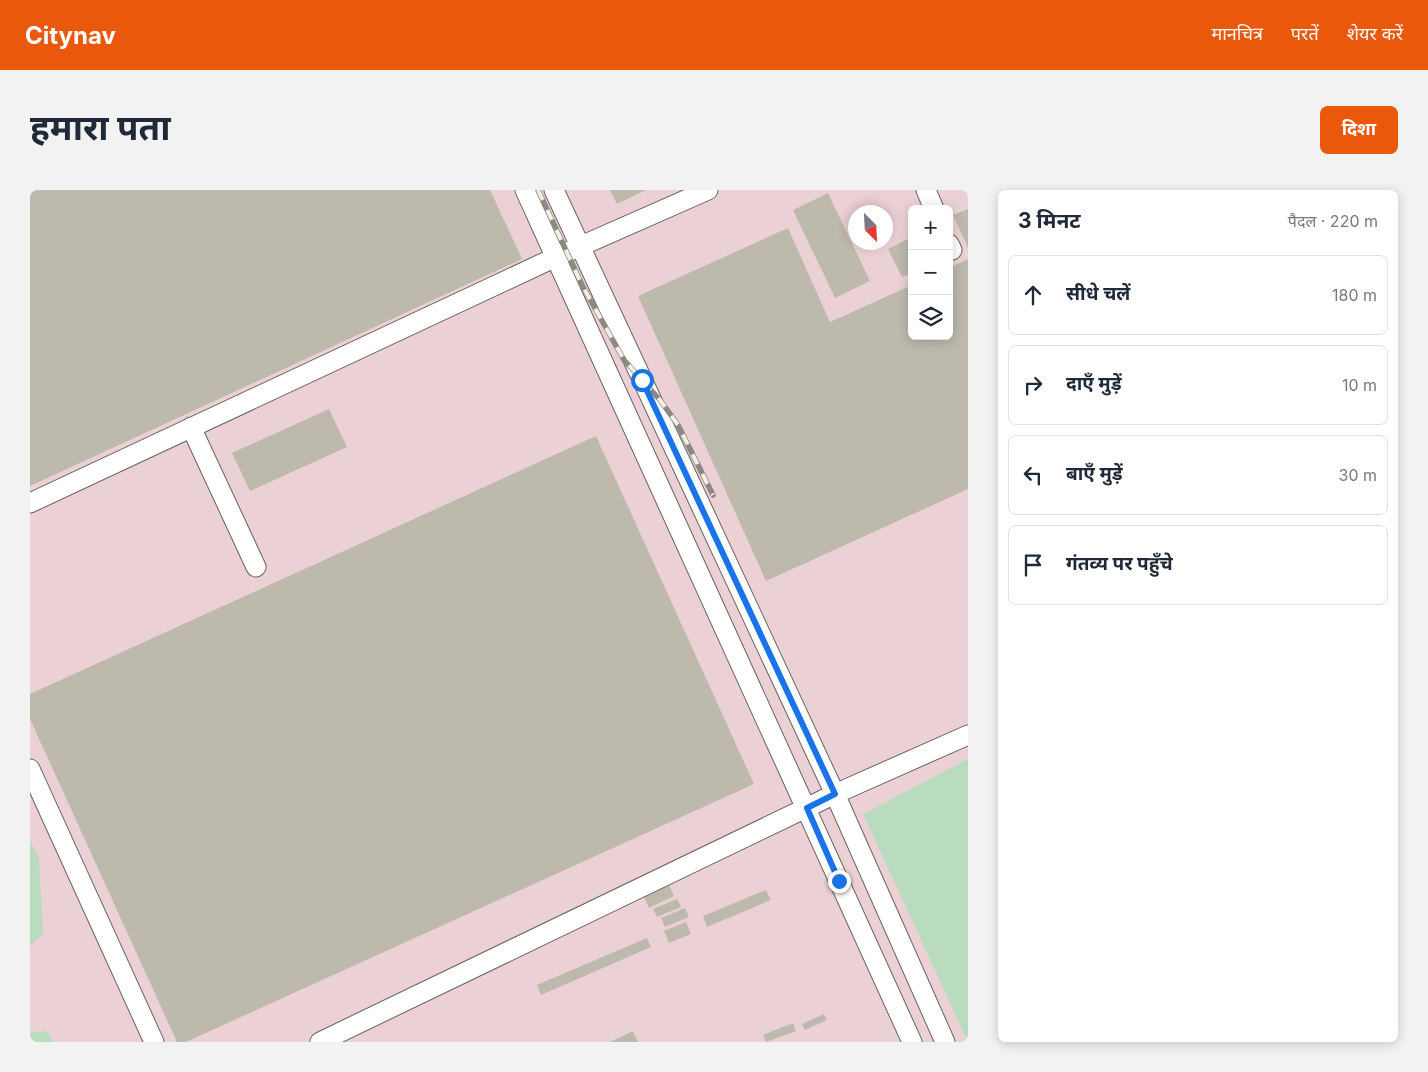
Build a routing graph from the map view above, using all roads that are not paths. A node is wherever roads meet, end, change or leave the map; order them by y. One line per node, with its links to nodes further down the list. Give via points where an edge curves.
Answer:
1 (525, 190): 7 (lane)
2 (554, 190): 6 (lane)
3 (708, 190): 6 (lane)
4 (926, 190): 5 (lane)
5 (932, 205)
6 (580, 247): 7 (lane); 13 (lane)
7 (556, 258): 8 (lane); 14 (lane)
8 (192, 427): 9 (lane); 10 (lane)
9 (30, 503)
10 (256, 567)
11 (968, 735): 13 (lane)
12 (30, 769): 17 (lane)
13 (835, 794): 14 (lane); 15 (lane)
14 (807, 808): 16 (lane); 18 (lane)
15 (868, 868): 16 (lane); 20 (lane)
16 (839, 881): 19 (lane)
17 (154, 1042)
18 (320, 1042)
19 (912, 1042)
20 (945, 1042)

